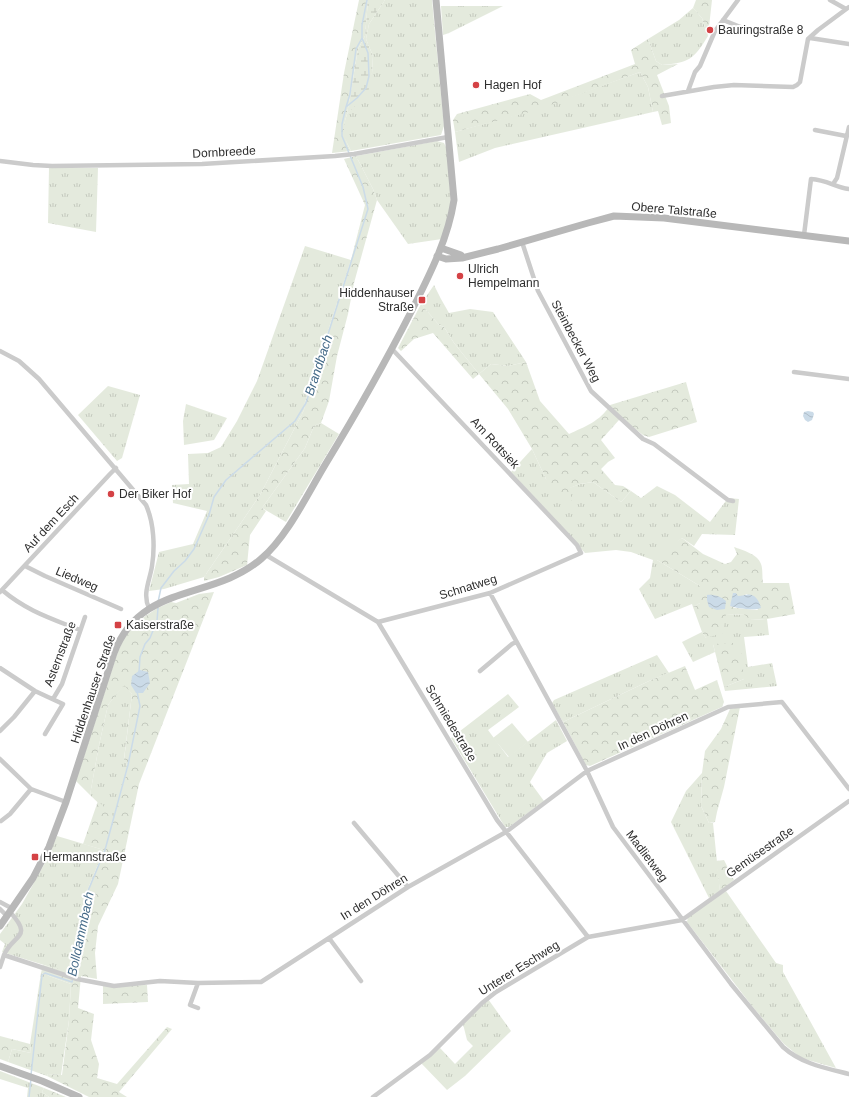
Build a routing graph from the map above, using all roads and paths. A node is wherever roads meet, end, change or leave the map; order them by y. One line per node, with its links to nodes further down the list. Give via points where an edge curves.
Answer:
1 (436, 0): 14 (main road, Hiddenhauser Straße)
2 (738, 0): 5 (street)
3 (830, 0): 4 (street)
4 (847, 8): 7 (street)
5 (723, 20): 6 (street); 9 (street, via 695,72)
6 (750, 29)
7 (810, 38): 8 (street); 9 (street, via 807,42 800,82 794,87 734,85)
8 (849, 44)
9 (688, 91): 10 (street)
10 (662, 96)
11 (849, 127): 13 (street)
12 (815, 130): 13 (street)
13 (846, 136): 16 (street, via 837,178)
14 (448, 137): 15 (street, Dornbreede, via 354,154 202,164 52,166); 21 (main road, Hiddenhauser Straße, via 454,200 451,219)
15 (0, 161)
16 (833, 184): 17 (street); 18 (street, via 811,179)
17 (849, 189)
18 (804, 235): 19 (main road, Obere Talstraße); 20 (main road, Obere Talstraße, via 650,217 614,216)
19 (849, 241)
20 (522, 242): 22 (main road, Obere Talstraße); 29 (street, Steinbecker Weg, via 538,290 591,391 643,439 654,444 728,500)
21 (441, 248): 22 (main road, Obere Talstraße, via 454,254); 23 (main road, Hiddenhauser Straße)
22 (476, 254): 23 (main road, Obere Talstraße, via 446,259)
23 (437, 256): 24 (main road, Hiddenhauser Straße)
24 (392, 348): 30 (street, Am Rottsiek); 31 (main road, Hiddenhauser Straße, via 362,404 284,534)
25 (0, 351): 28 (street, via 19,361 39,378)
26 (794, 372): 27 (street)
27 (849, 379)
28 (116, 468): 32 (street, Auf dem Esch); 35 (street, via 142,498 150,513 154,551 146,598)
29 (734, 500)
30 (582, 552): 34 (street, Schnatweg)
31 (266, 555): 35 (main road, Hiddenhauser Straße, via 231,577); 38 (street, Schmiedestraße)
32 (25, 566): 33 (street, Auf dem Esch); 36 (street, Liedweg)
33 (1, 591): 39 (street, via 22,606)
34 (490, 593): 38 (street, Schnatweg); 40 (street, Madlietweg)
35 (151, 606): 52 (main road, Hiddenhauser Straße, via 128,627 116,647)
36 (121, 609)
37 (85, 617): 39 (street, Asternstraße)
38 (378, 622): 55 (street, Schmiedestraße)
39 (80, 630): 44 (street, Asternstraße, via 62,684)
40 (516, 642): 42 (street); 48 (street, Madlietweg)
41 (0, 668): 43 (street)
42 (480, 671)
43 (34, 691): 44 (street); 45 (street)
44 (53, 699): 46 (street, via 63,704)
45 (0, 731)
46 (45, 734)
47 (0, 759): 49 (street)
48 (587, 771): 50 (street, In den Döhren, via 728,707 782,702); 55 (street, In den Döhren); 60 (street, Madlietweg, via 613,827)
49 (31, 789): 52 (street); 53 (street)
50 (849, 789)
51 (849, 801): 60 (street, Gemüsestraße)
52 (66, 802): 59 (main road, Hiddenhauser Straße, via 49,847 33,878)
53 (1, 821)
54 (354, 823): 56 (street)
55 (506, 832): 56 (street, In den Döhren); 63 (street, Schmiedestraße)
56 (408, 887): 62 (street, In den Döhren)
57 (0, 902): 59 (street)
58 (0, 909): 59 (street)
59 (10, 912): 61 (main road, Hiddenhauser Straße); 64 (street, via 20,923 21,928 20,934)
60 (682, 920): 63 (street, Unterer Eschweg); 70 (street, Madlietweg, via 783,1047 809,1064)
61 (0, 926)
62 (329, 938): 66 (street); 67 (street, In den Döhren, via 261,982)
63 (588, 938): 72 (street, Unterer Eschweg, via 489,997 430,1055)
64 (4, 955): 65 (street); 67 (street, In den Döhren, via 67,976 114,986 160,980)
65 (0, 967)
66 (361, 981)
67 (198, 983): 68 (street, via 190,1005)
68 (198, 1008)
69 (0, 1066): 71 (main road)
70 (849, 1074)
71 (78, 1097)
72 (373, 1097)

